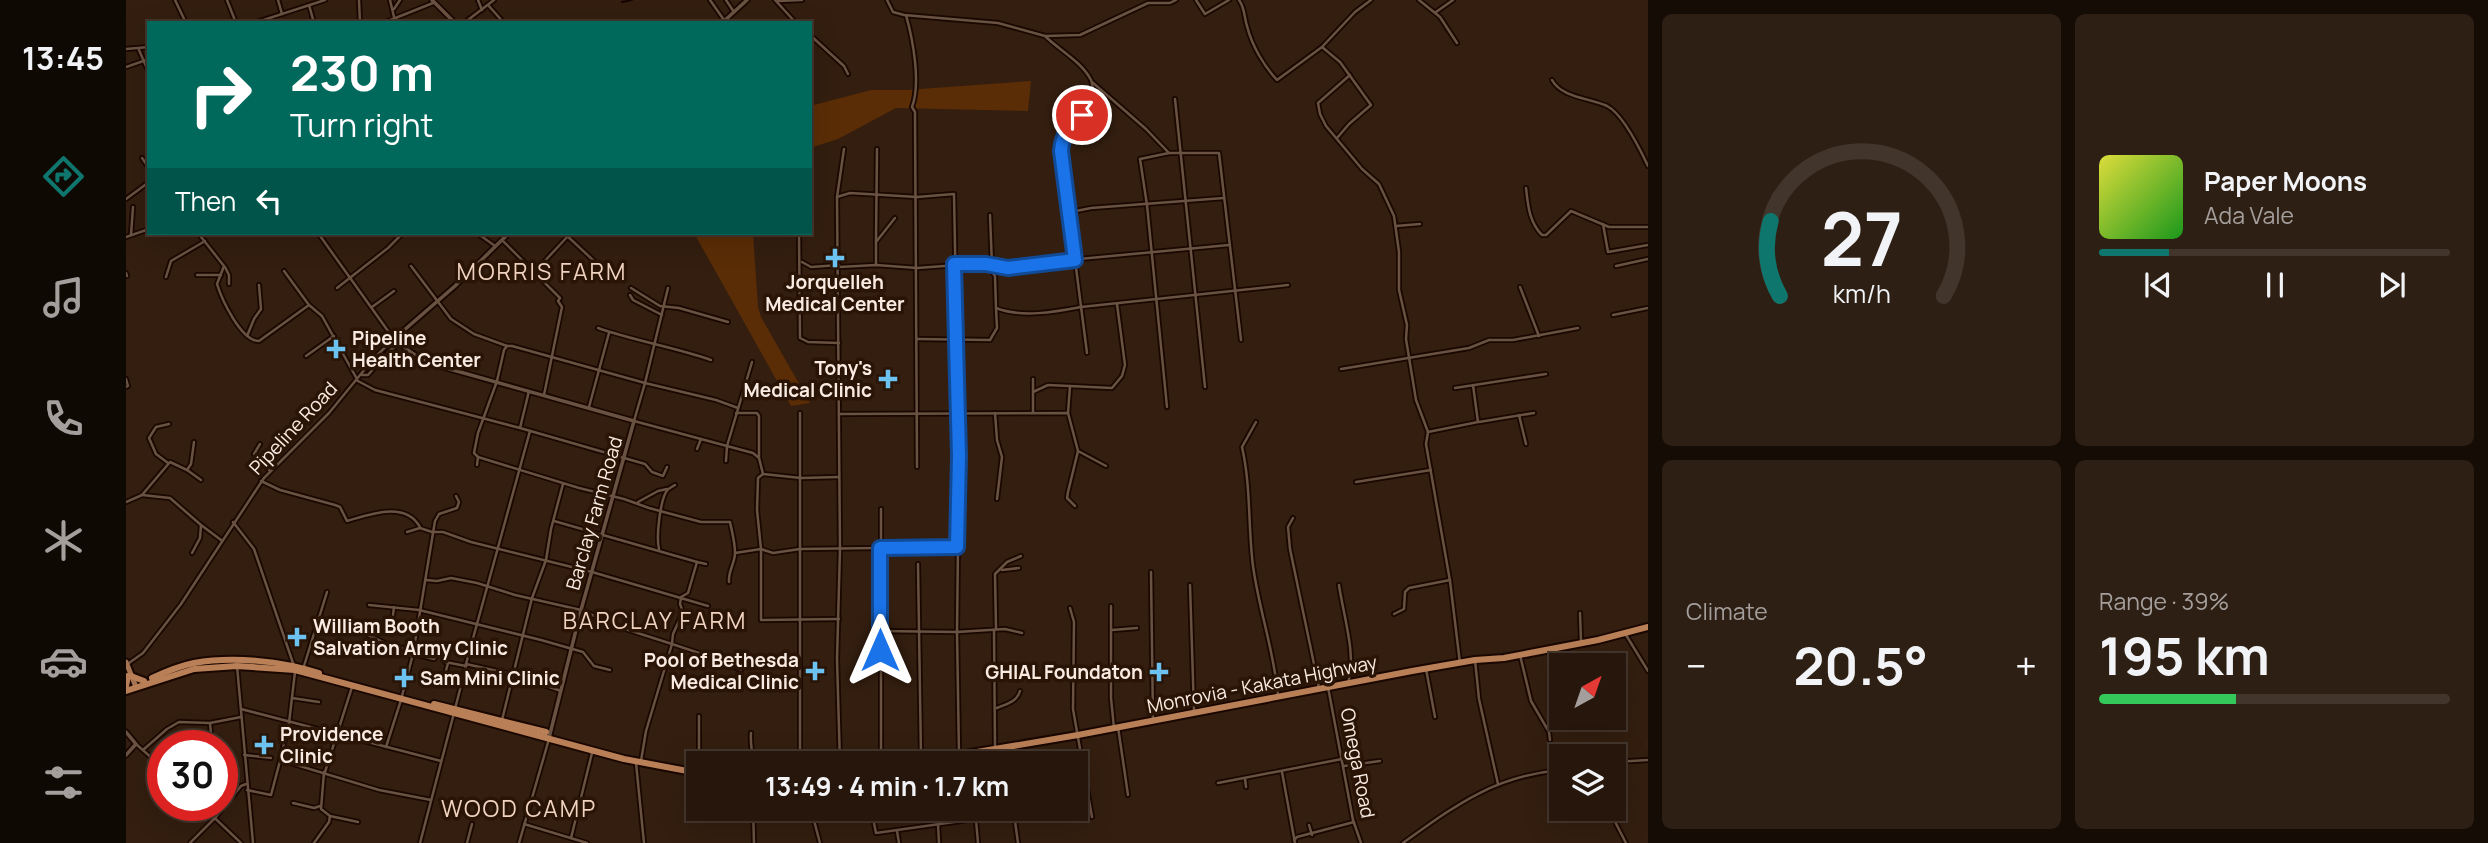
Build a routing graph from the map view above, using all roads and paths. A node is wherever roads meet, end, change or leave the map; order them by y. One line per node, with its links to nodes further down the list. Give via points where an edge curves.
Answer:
1 (175, 0): 33 (street)
2 (227, 0): 34 (street)
3 (278, 0): 30 (street)
4 (325, 0): 24 (street)
5 (359, 0): 37 (street)
6 (390, 0): 27 (street)
7 (400, 0): 27 (street)
8 (478, 0): 26 (street)
9 (494, 0): 25 (street)
10 (710, 0): 42 (street)
11 (726, 0): 28 (street)
12 (747, 0): 28 (street)
13 (775, 0): 14 (street); 44 (street)
14 (802, 0)
15 (887, 0): 31 (street, via 893,12)
16 (1176, 0): 45 (street, via 1148,3 1080,35)
17 (1196, 0): 18 (street, via 1205,14)
18 (1229, 0)
19 (1239, 0): 48 (street, via 1257,51 1277,80)
20 (1371, 0): 48 (street)
21 (1419, 0): 29 (street)
22 (1453, 0): 29 (street)
23 (432, 1): 32 (street); 39 (street)
24 (309, 5): 30 (street); 36 (street)
25 (488, 5): 26 (street); 41 (street)
26 (482, 10): 40 (street)
27 (393, 11): 32 (street)
28 (734, 12): 43 (street)
29 (1436, 12): 47 (street)
30 (282, 15): 35 (street)
31 (906, 16): 45 (street, via 998,23); 73 (street, via 915,55)
32 (394, 18): 38 (street)
33 (185, 21)
34 (235, 21)
35 (261, 21)
36 (313, 21)
37 (360, 21)
38 (387, 21)
39 (453, 21)
40 (467, 21)
41 (502, 21)
42 (722, 21)
43 (724, 21)
44 (794, 21)
45 (1045, 36): 59 (street)
46 (812, 37): 56 (street)
47 (1457, 43)
48 (1322, 47): 57 (street)
49 (147, 48): 51 (street)
50 (126, 49): 51 (street)
51 (139, 50): 53 (street)
52 (147, 60): 53 (street)
53 (144, 61): 54 (street); 55 (street)
54 (126, 67)
55 (147, 68)
56 (848, 74)
57 (1350, 75): 61 (street, via 1318,103 1322,119); 61 (street, via 1371,106)
58 (1552, 80): 68 (street, via 1563,91 1615,113)
59 (1092, 82): 64 (street); 79 (street, via 1093,108 1076,119 1062,142)
60 (1175, 99): 65 (street)
61 (1337, 138): 84 (street, via 1379,184)
62 (845, 149): 72 (street)
63 (877, 149): 71 (street)
64 (1169, 153): 65 (street); 77 (street, via 1140,159)
65 (1180, 153): 74 (street, via 1219,153); 76 (street)
66 (142, 158): 67 (street)
67 (147, 165)
68 (1648, 166)
69 (147, 183): 75 (street)
70 (1526, 188): 83 (street, via 1528,211 1542,235 1571,211)
71 (876, 195): 72 (street); 73 (street); 98 (street)
72 (837, 197): 115 (street)
73 (916, 197): 109 (street, via 954,194); 118 (street)
74 (1224, 198): 76 (street); 99 (street)
75 (126, 199)
76 (1185, 200): 77 (street); 102 (street)
77 (1147, 205): 79 (street); 103 (street)
78 (133, 207): 95 (street)
79 (1070, 212): 105 (street)
80 (990, 215): 112 (street)
81 (895, 218): 98 (street)
82 (1420, 224): 84 (street)
83 (1603, 225): 85 (street); 100 (street, via 1608,252)
84 (1396, 226): 165 (street)
85 (1648, 227)
86 (147, 230): 95 (street)
87 (200, 235): 97 (street)
88 (319, 235): 124 (street)
89 (401, 235): 124 (street)
90 (480, 235): 101 (street)
91 (507, 235): 96 (street, Pipeline Road)
92 (565, 235): 108 (street)
93 (567, 235): 107 (street)
94 (799, 235): 104 (street)
95 (128, 236)
96 (502, 240): 101 (street, Pipeline Road); 164 (street, via 560,298 563,310)
97 (205, 241): 113 (street); 123 (street, via 171,261)
98 (876, 242): 111 (street)
99 (1230, 245): 102 (street); 133 (street)
100 (1648, 245)
101 (495, 246): 136 (street, Pipeline Road)
102 (1190, 248): 103 (street); 135 (street)
103 (1152, 252): 105 (street); 137 (street)
104 (801, 260): 117 (street); 120 (street)
105 (1075, 260): 112 (street, via 1008,268); 143 (street)
106 (1648, 260): 116 (street)
107 (594, 261)
108 (542, 264)
109 (954, 264): 110 (street); 118 (street); 157 (street)
110 (986, 264): 112 (street); 142 (street, via 995,276)
111 (876, 265): 115 (street); 118 (street)
112 (992, 265)
113 (224, 266): 122 (street); 125 (street)
114 (411, 266): 136 (street)
115 (839, 266): 117 (street); 158 (street)
116 (1616, 266)
117 (811, 267): 120 (street)
118 (917, 268): 155 (street)
119 (284, 271): 139 (street)
120 (800, 272): 158 (street, via 800,338)
121 (197, 275): 122 (street)
122 (221, 275): 153 (street, via 216,284 219,293)
123 (166, 277)
124 (350, 277): 129 (street); 141 (street)
125 (229, 284)
126 (259, 285): 153 (street, via 261,309)
127 (1287, 285): 133 (street)
128 (1520, 287): 152 (street)
129 (337, 288)
130 (631, 288): 140 (street)
131 (668, 288): 140 (street)
132 (394, 291): 141 (street)
133 (1234, 291): 135 (street); 156 (street)
134 (630, 295): 145 (street)
135 (1194, 296): 137 (street); 180 (street)
136 (437, 300): 154 (street, Pipeline Road); 159 (street, via 451,319 474,334)
137 (1157, 300): 138 (street); 186 (street)
138 (1117, 304): 143 (street); 178 (street, via 1125,365 1122,376 1112,388)
139 (309, 305): 151 (street); 153 (street, via 259,341)
140 (664, 306): 145 (street); 147 (street)
141 (372, 307): 154 (street)
142 (996, 307): 143 (street, via 1005,312 1054,313); 157 (street, via 997,328 990,340)
143 (1081, 307): 162 (street)
144 (1648, 308): 146 (street)
145 (662, 315): 160 (street)
146 (1613, 315)
147 (728, 322)
148 (598, 328): 150 (street)
149 (1578, 328): 152 (street)
150 (609, 332): 160 (street); 168 (street)
151 (334, 336): 163 (street); 174 (street)
152 (1539, 336): 165 (street, via 1489,340)
153 (247, 337)
154 (395, 338): 170 (street, Pipeline Road); 175 (street, Barclay Farm Road, via 428,362)
155 (917, 339): 157 (street); 196 (street)
156 (1241, 340)
157 (956, 341): 191 (street)
158 (839, 343): 195 (street)
159 (507, 346): 164 (street); 175 (street)
160 (655, 346): 166 (street); 176 (street)
161 (395, 347): 170 (street, via 368,375)
162 (1087, 354)
163 (306, 356)
164 (552, 356): 168 (street); 184 (street)
165 (1409, 358): 169 (street); 205 (street, via 1416,400)
166 (711, 360)
167 (752, 362): 187 (street)
168 (599, 369): 176 (street); 185 (street)
169 (1341, 369)
170 (361, 374): 174 (street, Pipeline Road)
171 (1546, 374): 177 (street)
172 (126, 379): 179 (street)
173 (1033, 379): 183 (street)
174 (356, 380): 198 (street, via 375,390); 225 (street, Pipeline Road)
175 (497, 382): 182 (street, Barclay Farm Road); 198 (street)
176 (645, 383): 187 (street); 199 (street)
177 (1473, 385): 181 (street); 201 (street)
178 (1070, 386): 183 (street, via 1048,385); 194 (street)
179 (126, 387)
180 (1205, 387)
181 (1455, 388)
182 (529, 391): 184 (street, Barclay Farm Road); 203 (street)
183 (1033, 392): 193 (street)
184 (544, 395): 185 (street, Barclay Farm Road)
185 (589, 407): 199 (street, Barclay Farm Road)
186 (1167, 407)
187 (738, 408): 189 (street)
188 (1534, 412): 197 (street)
189 (736, 413): 210 (street); 215 (street, via 759,416)
190 (800, 413): 228 (street)
191 (958, 413): 192 (street); 196 (street); 253 (street)
192 (995, 413): 193 (street); 238 (street, via 1002,457)
193 (1033, 413): 194 (street)
194 (1068, 413): 212 (street)
195 (840, 414): 196 (street); 227 (street)
196 (918, 414): 221 (street)
197 (1519, 415): 201 (street); 209 (street)
198 (484, 418): 203 (street); 213 (street, via 474,453)
199 (634, 421): 206 (street); 214 (street, Barclay Farm Road)
200 (1256, 422): 333 (street, via 1242,447 1253,564)
201 (1478, 422): 205 (street)
202 (169, 424): 217 (street, via 156,427 149,438 156,454)
203 (520, 428): 204 (street)
204 (530, 431): 214 (street); 223 (street)
205 (1428, 432): 224 (street)
206 (701, 439): 210 (street); 211 (street)
207 (194, 442): 222 (street)
208 (260, 444): 225 (street, via 254,454)
209 (1526, 444)
210 (727, 446): 215 (street); 216 (street)
211 (697, 449)
212 (1078, 451): 219 (street); 241 (street, via 1067,498)
213 (478, 457): 218 (street); 223 (street)
214 (624, 458): 220 (street, via 663,476); 237 (street, Barclay Farm Road)
215 (759, 458): 226 (street)
216 (726, 461)
217 (168, 463): 222 (street); 235 (street)
218 (477, 465)
219 (1106, 466)
220 (667, 467)
221 (917, 467)
222 (187, 470): 229 (street)
223 (521, 470): 231 (street); 254 (street)
224 (1431, 470): 232 (street); 272 (street)
225 (270, 471): 230 (street, Pipeline Road)
226 (763, 474): 228 (street); 256 (street, via 758,478 757,510)
227 (839, 477): 228 (street); 258 (street)
228 (801, 478): 257 (street)
229 (201, 480)
230 (261, 481): 246 (street, Pipeline Road); 248 (street, via 335,505 347,521 393,510 416,521)
231 (562, 482): 237 (street); 245 (street)
232 (1356, 482)
233 (675, 485): 234 (street)
234 (668, 489): 240 (street); 243 (street)
235 (142, 495): 239 (street); 247 (street, via 170,498)
236 (456, 496): 250 (street, via 459,505 437,515)
237 (613, 496): 240 (street); 251 (street, Barclay Farm Road)
238 (997, 499)
239 (126, 502)
240 (635, 503): 243 (street)
241 (1074, 506)
242 (881, 509): 255 (street)
243 (662, 510): 259 (street); 261 (street, via 701,522 730,523)
244 (1293, 518): 330 (street, via 1288,527 1290,549)
245 (554, 521): 251 (street); 263 (street)
246 (233, 522): 252 (street, Pipeline Road); 316 (street, via 254,549)
247 (201, 525): 252 (street); 260 (street)
248 (420, 528): 249 (street); 250 (street)
249 (407, 532)
250 (432, 532): 254 (street); 271 (street)
251 (602, 534): 259 (street); 269 (street, Barclay Farm Road)
252 (222, 540): 318 (street, Pipeline Road, via 163,628)
253 (957, 547): 255 (street); 300 (street)
254 (498, 548): 263 (street); 276 (street)
255 (880, 548): 258 (street); 299 (street)
256 (761, 549): 257 (street, via 772,553); 261 (street); 290 (street, via 761,620)
257 (800, 549): 258 (street); 290 (street)
258 (840, 549): 291 (street)
259 (659, 550): 264 (street)
260 (192, 553)
261 (735, 553): 273 (street)
262 (1021, 556): 268 (street)
263 (546, 560): 269 (street); 278 (street)
264 (696, 562): 265 (street); 279 (street, via 688,593)
265 (706, 564)
266 (918, 564): 296 (street)
267 (1019, 568): 268 (street)
268 (1000, 570): 297 (street, via 994,580)
269 (592, 572): 279 (street); 286 (street, Barclay Farm Road)
270 (1151, 572): 345 (street)
271 (426, 580): 276 (street, via 457,579); 285 (street)
272 (1450, 580): 288 (street, via 1409,588 1404,610); 313 (street)
273 (729, 582)
274 (1190, 585): 340 (street)
275 (1339, 585): 326 (street, via 1350,656)
276 (487, 587): 278 (street); 292 (street)
277 (327, 592): 317 (street)
278 (532, 598): 286 (street); 303 (street)
279 (680, 598): 281 (street); 305 (street, via 683,612)
280 (369, 605): 283 (street)
281 (708, 606)
282 (1111, 606): 298 (street)
283 (394, 607): 285 (street); 289 (street)
284 (1070, 608): 353 (street)
285 (419, 610): 292 (street); 308 (street)
286 (581, 610): 305 (street); 307 (street, Barclay Farm Road)
287 (1580, 613): 304 (street)
288 (1394, 614)
289 (393, 615)
290 (800, 619): 291 (street); 363 (street)
291 (839, 619): 364 (street)
292 (476, 623): 303 (street); 314 (street)
293 (364, 624): 308 (street, via 368,635)
294 (1648, 627): 302 (highway, Monrovia - Kakata Highway)
295 (1137, 628): 298 (street)
296 (918, 630): 299 (street); 300 (street); 366 (street)
297 (995, 630): 300 (street); 301 (street); 337 (street)
298 (1112, 630): 348 (street)
299 (880, 631): 365 (street)
300 (957, 632): 367 (street)
301 (1022, 633)
302 (1626, 634): 304 (highway, Monrovia - Kakata Highway); 322 (street)
303 (523, 636): 307 (street); 323 (street)
304 (1581, 643): 309 (highway, Monrovia - Kakata Highway)
305 (672, 644): 321 (street); 375 (street)
306 (448, 651): 312 (street)
307 (572, 651): 320 (street, via 583,652 594,666); 331 (street, Barclay Farm Road)
308 (413, 654): 310 (street); 335 (street)
309 (1520, 655): 311 (highway, Monrovia - Kakata Highway); 355 (street, via 1531,701)
310 (436, 656)
311 (1475, 660): 313 (highway, Monrovia - Kakata Highway); 388 (street)
312 (448, 663): 314 (street); 324 (street)
313 (1460, 663): 319 (highway, Monrovia - Kakata Highway)
314 (466, 665): 323 (street); 339 (street)
315 (237, 666): 316 (highway); 327 (highway, via 194,669); 338 (street)
316 (294, 668): 317 (highway); 325 (highway, via 237,661 200,663); 328 (highway); 334 (street)
317 (304, 668): 335 (highway)
318 (127, 669): 325 (highway); 327 (highway)
319 (1426, 669): 326 (highway, Monrovia - Kakata Highway); 343 (street)
320 (610, 670)
321 (740, 670)
322 (1648, 671)
323 (515, 675): 331 (street); 344 (street)
324 (444, 678)
325 (144, 681): 327 (highway)
326 (1348, 683): 329 (highway, Monrovia - Kakata Highway)
327 (130, 687)
328 (352, 687): 335 (highway); 352 (street)
329 (1328, 687): 330 (highway, Monrovia - Kakata Highway); 373 (street, Omega Road)
330 (1319, 688): 333 (highway, Monrovia - Kakata Highway)
331 (561, 691): 354 (street, Barclay Farm Road)
332 (1020, 691): 337 (street, via 1012,702)
333 (1278, 695): 340 (highway, Monrovia - Kakata Highway)
334 (292, 698): 336 (street); 347 (street)
335 (402, 698): 339 (highway); 357 (street)
336 (319, 702)
337 (996, 708): 359 (street)
338 (240, 709): 342 (street); 347 (street)
339 (454, 711): 344 (highway); 354 (highway); 377 (street)
340 (1194, 713): 345 (highway, Monrovia - Kakata Highway)
341 (699, 716): 361 (street)
342 (241, 717): 346 (street); 371 (street)
343 (1435, 717)
344 (502, 720): 354 (highway)
345 (1153, 721): 348 (highway, Monrovia - Kakata Highway)
346 (210, 723): 349 (street); 360 (street, via 179,722)
347 (289, 723): 352 (street); 374 (street)
348 (1116, 728): 353 (highway, Monrovia - Kakata Highway); 392 (street)
349 (211, 730)
350 (126, 732): 356 (street)
351 (751, 733): 362 (street)
352 (336, 734): 357 (street); 382 (street)
353 (1078, 735): 359 (highway, Monrovia - Kakata Highway); 397 (street)
354 (550, 736): 358 (highway); 375 (highway); 410 (street)
355 (1550, 740)
356 (136, 744): 360 (street); 370 (street)
357 (386, 747): 377 (street)
358 (592, 749): 375 (highway); 415 (street)
359 (995, 749): 368 (highway, Monrovia - Kakata Highway)
360 (144, 750): 369 (street)
361 (699, 751)
362 (754, 751)
363 (800, 751)
364 (840, 751)
365 (881, 751)
366 (921, 751)
367 (959, 751)
368 (983, 751)
369 (147, 753)
370 (126, 755)
371 (244, 755): 372 (street); 387 (street)
372 (271, 758)
373 (1342, 759): 380 (street, Omega Road); 383 (street)
374 (280, 760): 382 (street); 391 (street, via 271,795)
375 (636, 760): 381 (highway); 425 (street)
376 (1648, 760): 379 (street)
377 (441, 761): 393 (street)
378 (1380, 761): 380 (street)
379 (1626, 761)
380 (1344, 766): 408 (street, Omega Road)
381 (686, 771)
382 (325, 772): 393 (street); 395 (street)
383 (1282, 772): 385 (street); 416 (street)
384 (1549, 772): 388 (street)
385 (1245, 779): 386 (street); 389 (street)
386 (1218, 783)
387 (246, 784): 390 (street); 391 (street)
388 (1498, 784): 433 (street, via 1460,802)
389 (1246, 787)
390 (238, 790)
391 (247, 790): 419 (street)
392 (1128, 795)
393 (431, 800): 421 (street)
394 (293, 803): 395 (street)
395 (320, 806): 396 (street)
396 (330, 816): 407 (street); 420 (street)
397 (1092, 817)
398 (212, 821): 417 (street)
399 (218, 821): 418 (street)
400 (753, 821): 426 (street)
401 (814, 821): 427 (street)
402 (873, 821): 413 (street, via 875,832)
403 (968, 821): 411 (street)
404 (975, 821): 430 (street)
405 (1015, 821): 431 (street)
406 (1615, 821): 434 (street)
407 (358, 822)
408 (1354, 822): 414 (street); 432 (street, Omega Road)
409 (472, 824): 422 (street)
410 (524, 824): 415 (street); 423 (street)
411 (938, 825): 413 (street); 429 (street)
412 (1309, 825): 414 (street)
413 (897, 831): 428 (street)
414 (1312, 835): 416 (street)
415 (570, 838): 424 (street)
416 (1294, 841)
417 (190, 843)
418 (242, 843)
419 (253, 843)
420 (314, 843)
421 (420, 843)
422 (467, 843)
423 (519, 843)
424 (587, 843)
425 (644, 843)
426 (754, 843)
427 (820, 843)
428 (899, 843)
429 (939, 843)
430 (978, 843)
431 (1018, 843)
432 (1361, 843)
433 (1403, 843)
434 (1626, 843)

